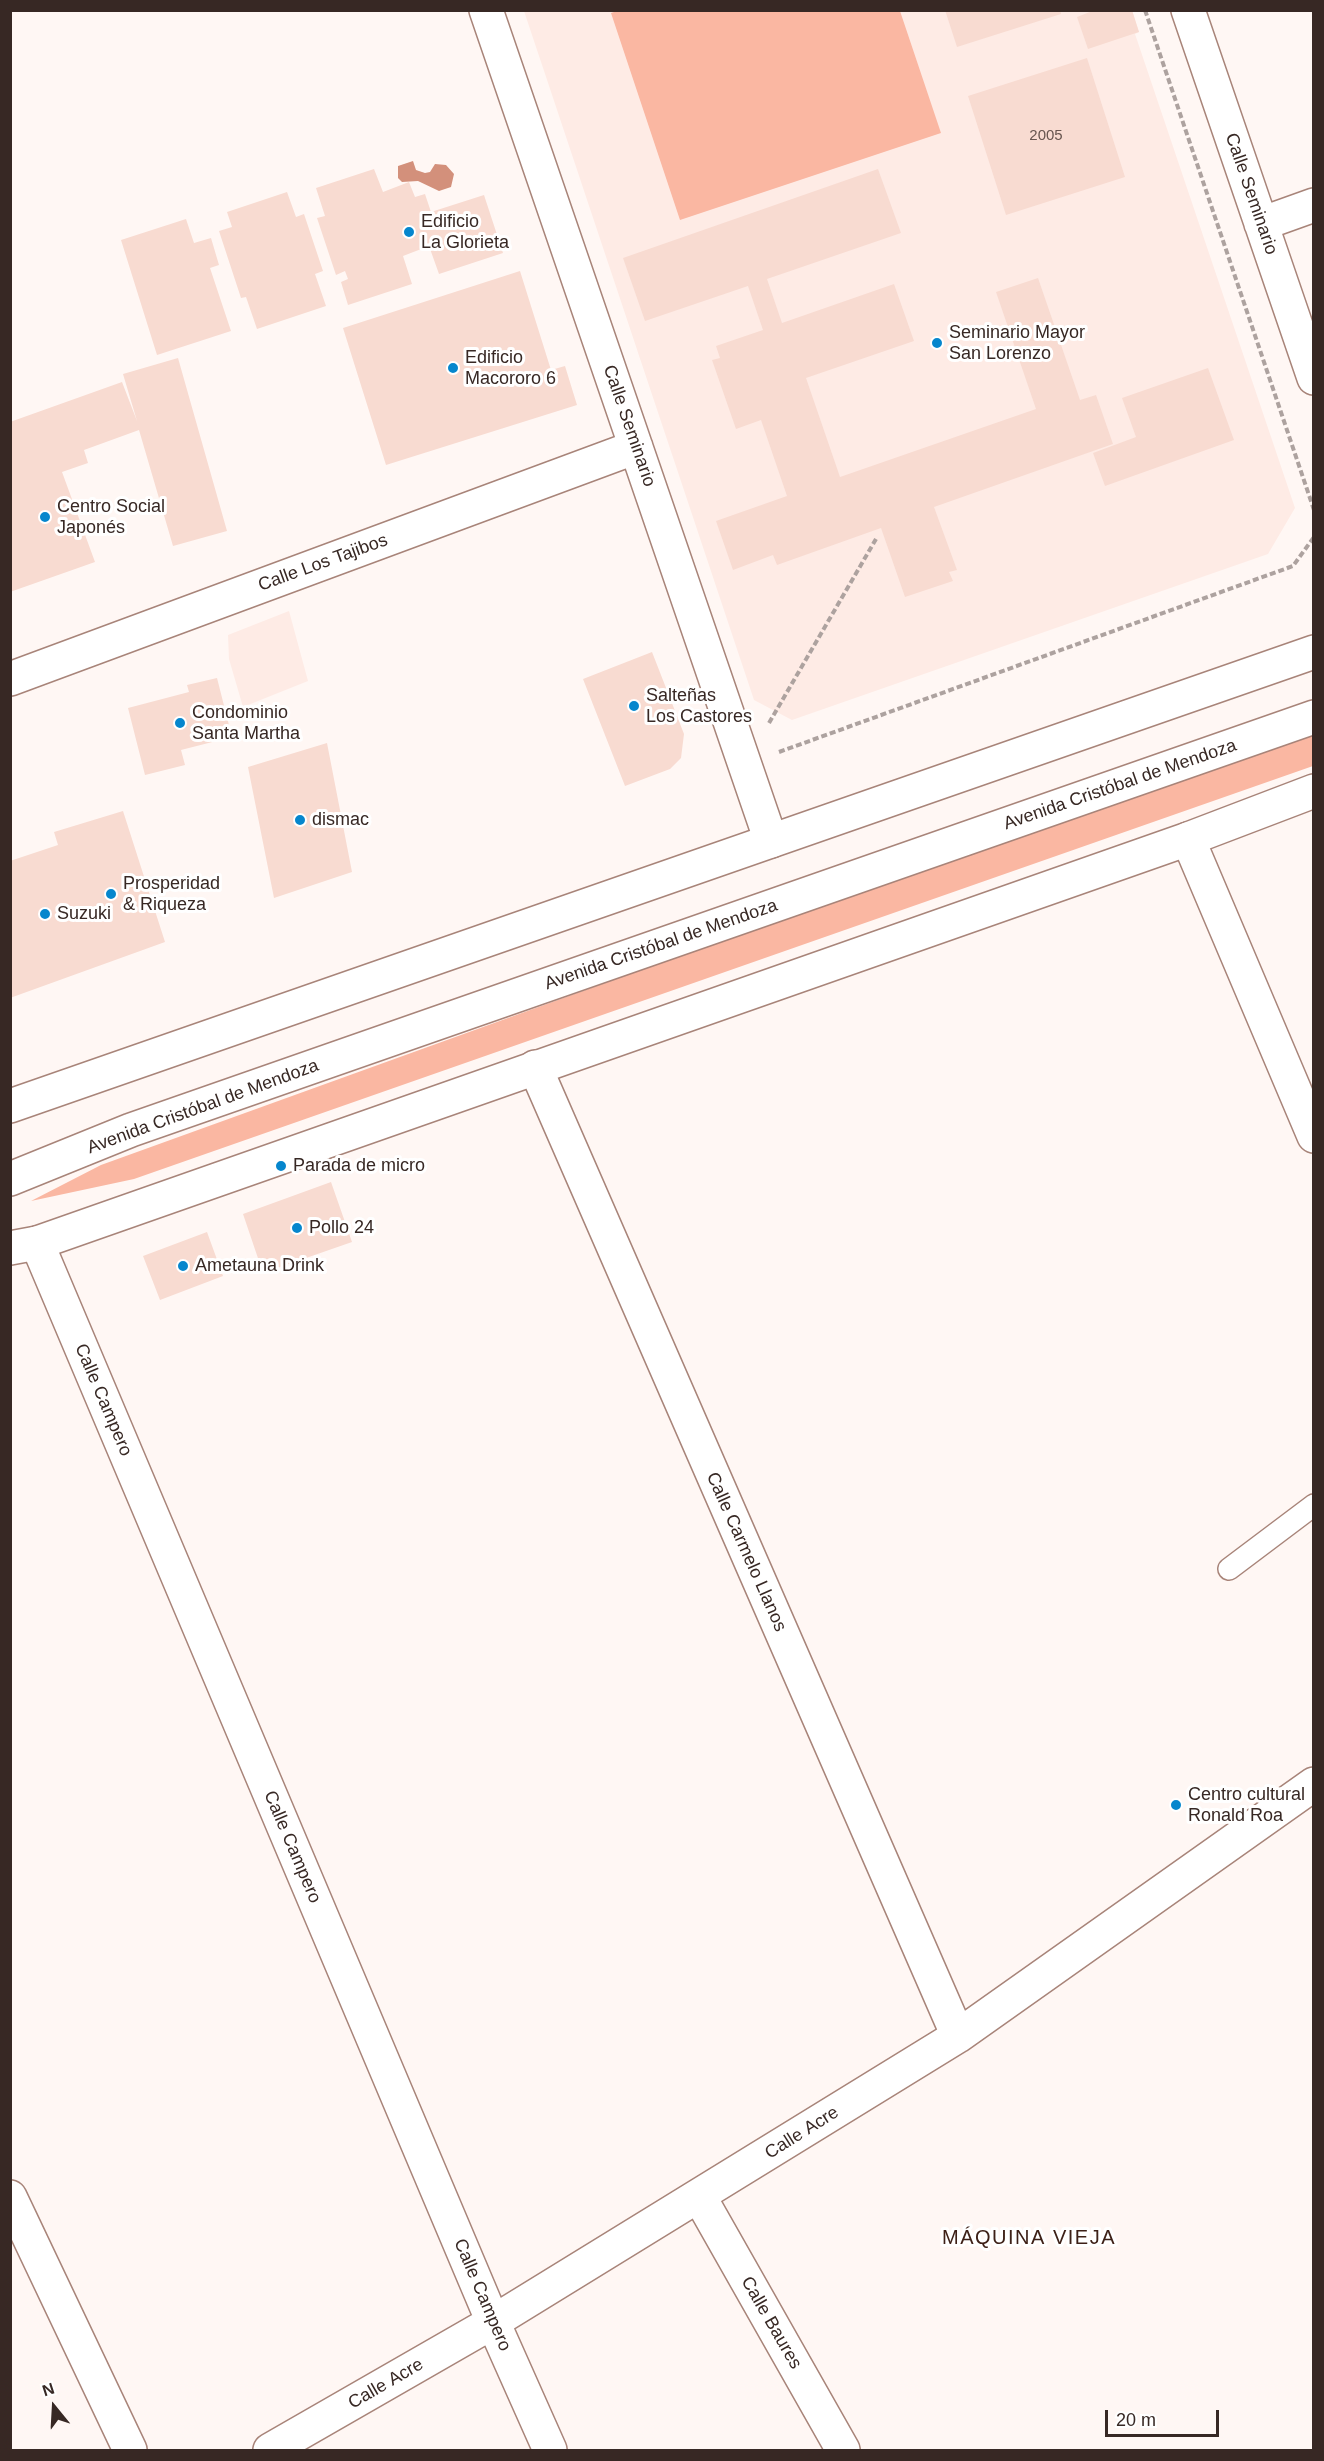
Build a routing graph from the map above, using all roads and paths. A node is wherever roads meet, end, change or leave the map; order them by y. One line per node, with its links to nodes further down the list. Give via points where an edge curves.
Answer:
1 (486, 10): 7 (street, Calle Seminario)
2 (1145, 10): 8 (path)
3 (1188, 10): 5 (street, Calle Seminario)
4 (1314, 205): 5 (street)
5 (1261, 224): 6 (street, Calle Seminario)
6 (1314, 378)
7 (636, 447): 12 (street, Calle Los Tajibos); 14 (street, Calle Seminario)
8 (1314, 510)
9 (1314, 537): 14 (path, via 1293,566)
10 (876, 539): 14 (path)
11 (1314, 652): 17 (street)
12 (10, 679)
13 (1314, 717): 23 (street, Avenida Cristóbal de Mendoza, via 142,1126)
14 (745, 765): 17 (street, Calle Seminario)
15 (1314, 791): 16 (street)
16 (1188, 839): 18 (street); 22 (street)
17 (771, 841): 19 (street)
18 (535, 1067): 24 (street); 28 (street, Calle Carmelo Llanos)
19 (106, 1073): 20 (street); 21 (street)
20 (10, 1081)
21 (10, 1106)
22 (1314, 1137)
23 (10, 1179)
24 (20, 1248): 31 (street, Calle Campero)
25 (1314, 1505): 26 (lane)
26 (1229, 1569)
27 (1314, 1784): 28 (street, Calle Acre)
28 (958, 2037): 29 (street, Calle Acre)
29 (699, 2196): 31 (street, Calle Acre); 35 (street, Calle Baures)
30 (10, 2197): 32 (street)
31 (494, 2322): 33 (street, Calle Acre); 34 (street, Calle Campero)
32 (130, 2451)
33 (270, 2451)
34 (550, 2451)
35 (843, 2451)

